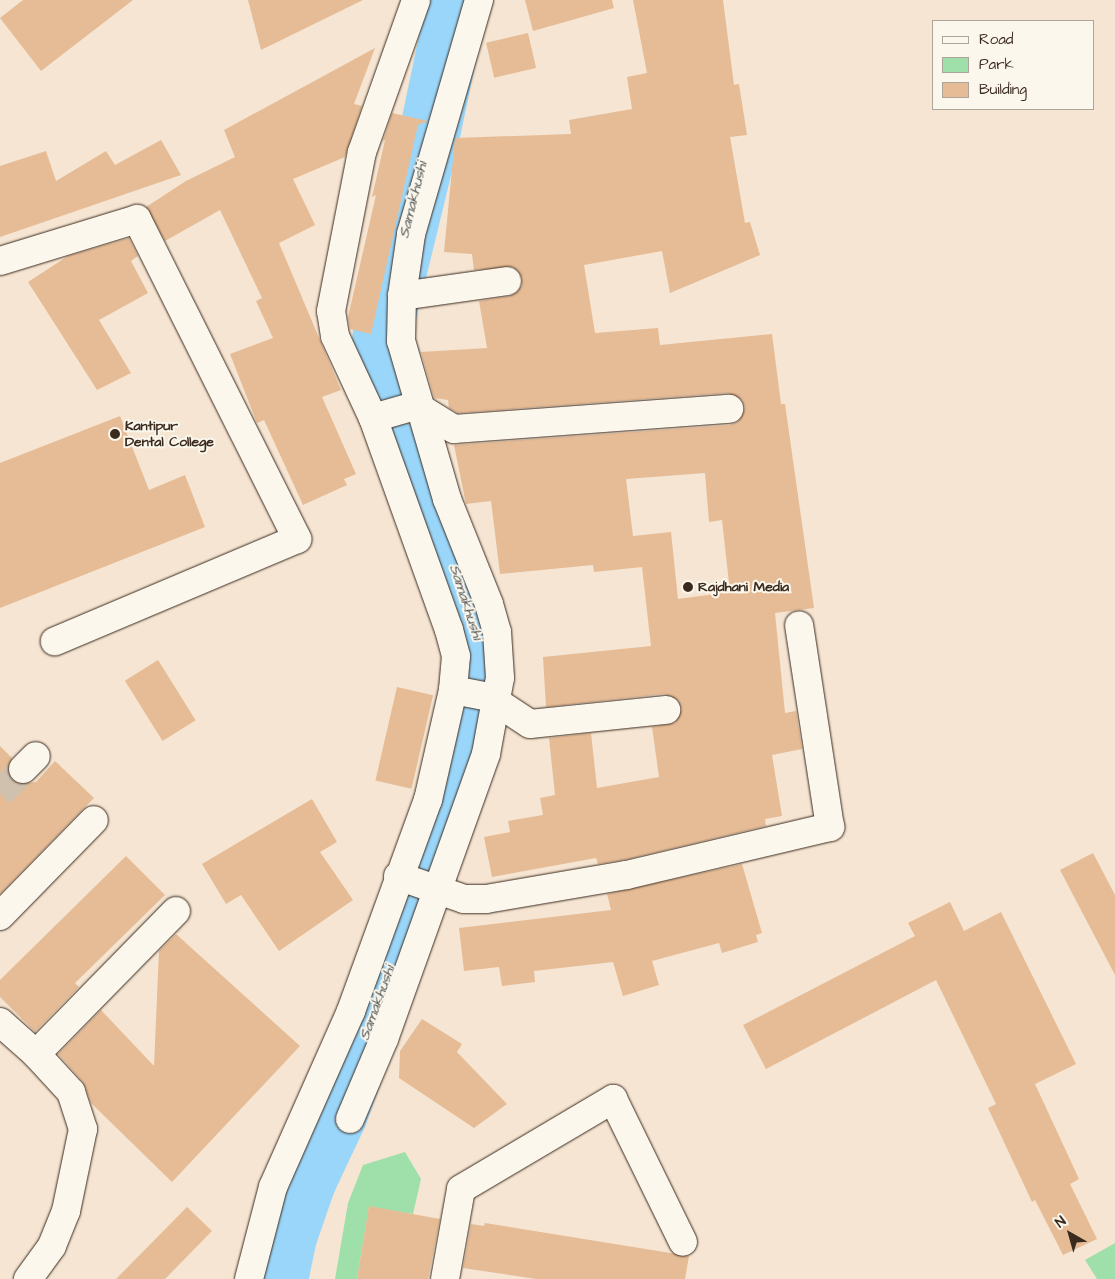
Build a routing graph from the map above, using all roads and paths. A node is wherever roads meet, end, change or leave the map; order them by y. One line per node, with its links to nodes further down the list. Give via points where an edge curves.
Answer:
1 (416, 0): 8 (street, via 362,152 331,311 335,336)
2 (480, 0): 5 (street, via 411,234)
3 (0, 261): 10 (street, via 137,219 297,539)
4 (507, 281): 5 (street)
5 (402, 296): 6 (street, via 401,341)
6 (415, 408): 7 (street, via 454,429); 8 (street); 11 (street, via 497,632 500,678)
7 (729, 409)
8 (378, 417): 11 (street, via 456,656)
9 (798, 625): 14 (street, via 830,827 644,871 495,897 464,899)
10 (55, 641)
11 (476, 695): 12 (street, via 530,724); 14 (street, via 428,800); 14 (street, via 486,754)
12 (666, 710)
13 (94, 820): 16 (street)
14 (418, 884): 19 (street); 22 (street, via 351,1011 273,1187)
15 (176, 912): 18 (street)
16 (0, 916)
17 (0, 1022): 18 (street)
18 (36, 1054): 21 (street, via 70,1092 83,1129 66,1211 52,1246)
19 (350, 1119)
20 (683, 1242): 23 (street, via 613,1099 461,1189)
21 (28, 1279)
22 (249, 1279)
23 (445, 1279)

